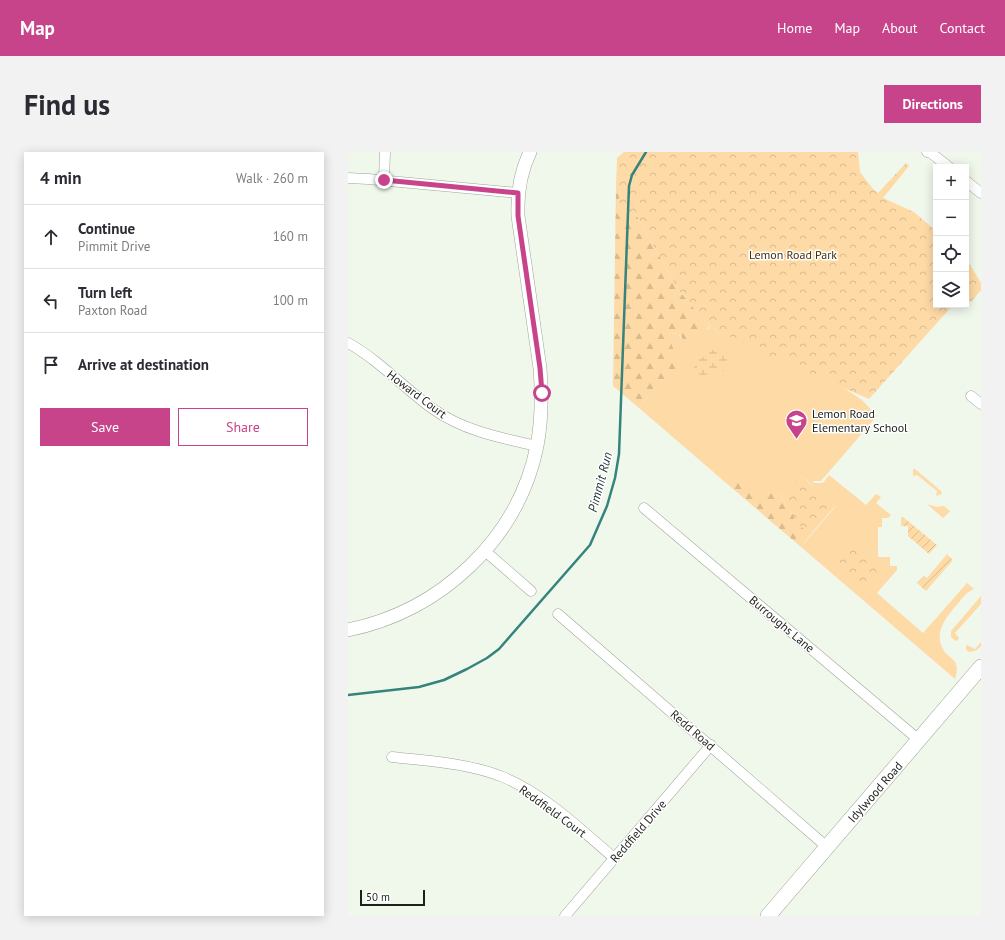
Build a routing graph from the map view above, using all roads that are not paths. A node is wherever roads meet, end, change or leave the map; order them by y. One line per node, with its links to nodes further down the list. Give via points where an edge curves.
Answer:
1 (385, 152): 6 (street)
2 (530, 152): 8 (street, via 520,178)
3 (927, 152): 4 (street)
4 (945, 164)
5 (348, 178): 6 (street)
6 (384, 180): 8 (street)
7 (969, 183): 9 (street)
8 (518, 193): 13 (street, via 518,216 541,374 542,403)
9 (981, 193)
10 (348, 343): 13 (street, Howard Court, via 361,350 416,396 452,420 482,433)
11 (971, 396): 12 (street)
12 (981, 404)
13 (537, 446): 15 (street, via 515,507)
14 (644, 508): 20 (street, Burroughs Lane)
15 (485, 551): 16 (street); 18 (street, via 455,581 424,602 383,621)
16 (531, 591)
17 (558, 614): 21 (street, Redd Road)
18 (348, 630)
19 (981, 668): 20 (main road, Idylwood Road)
20 (919, 740): 23 (main road, Idylwood Road)
21 (711, 745): 23 (street, Redd Road); 24 (street, Reddfield Drive)
22 (392, 757): 24 (street, Reddfield Court, via 462,766 508,780 562,814)
23 (827, 847): 26 (main road, Idylwood Road)
24 (614, 858): 25 (street, Reddfield Drive)
25 (565, 916)
26 (768, 916)

